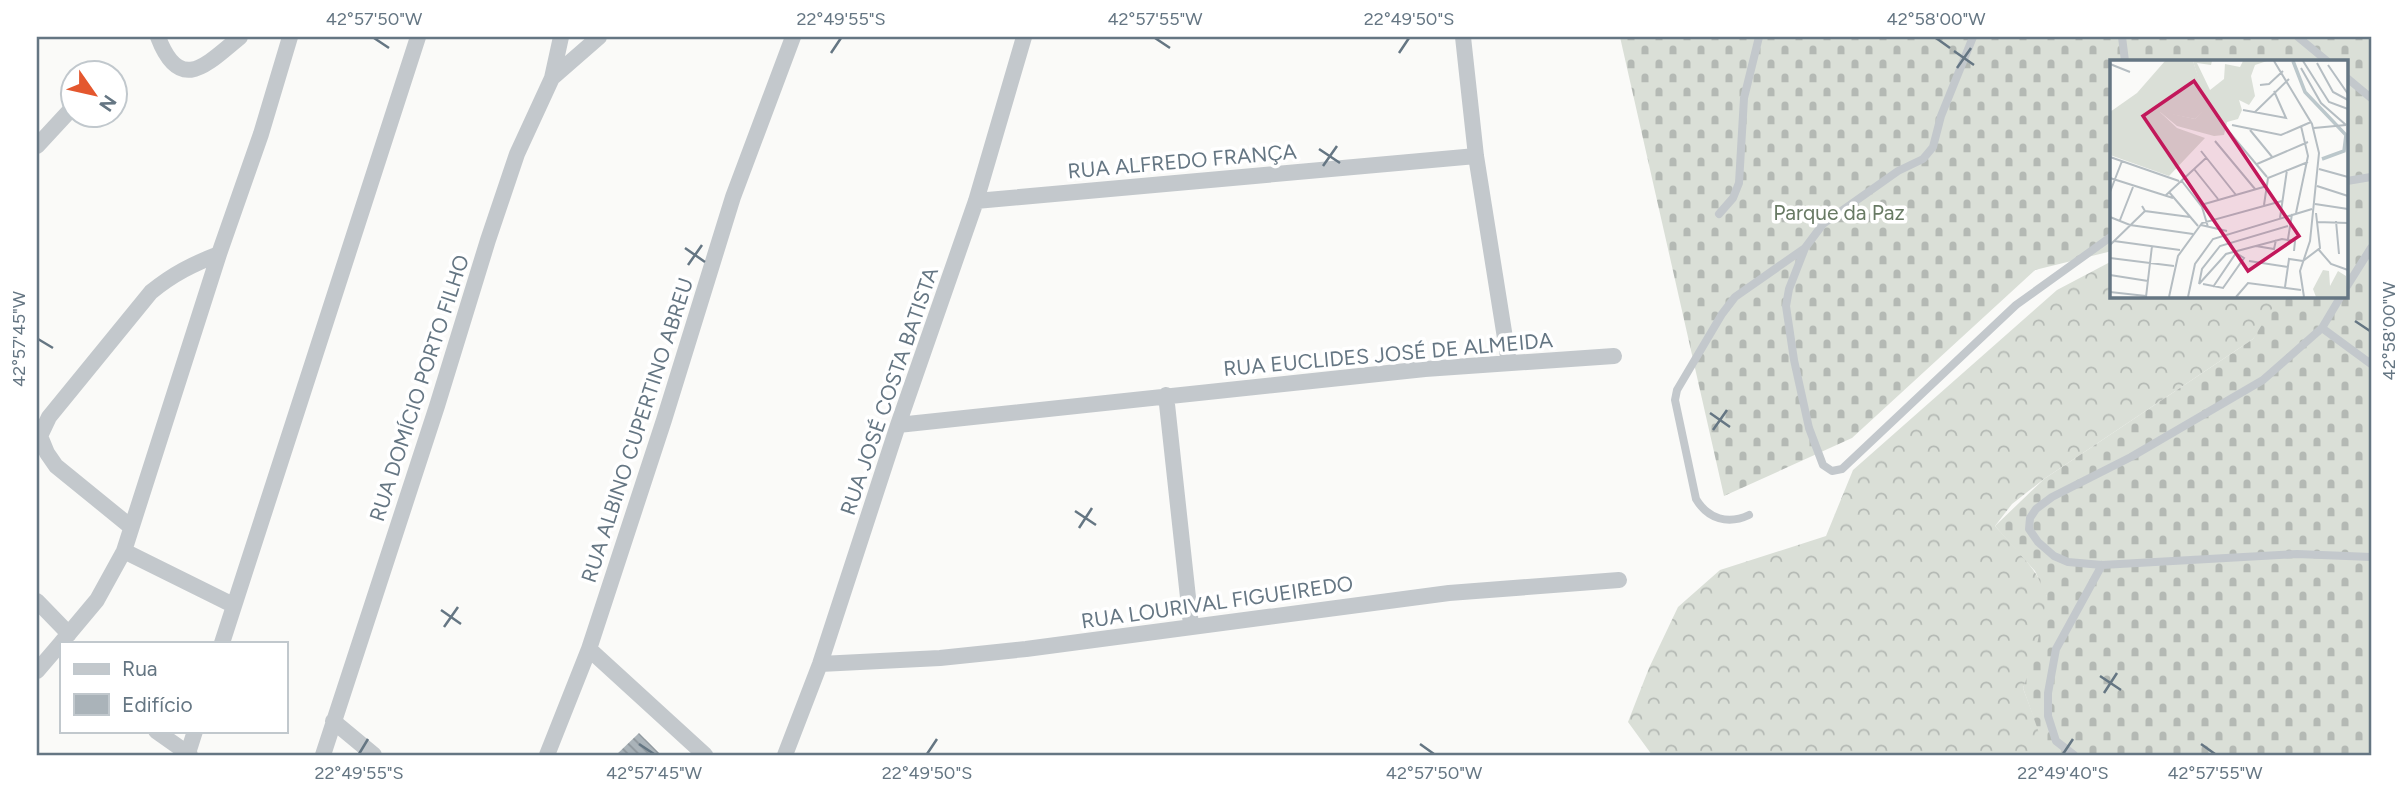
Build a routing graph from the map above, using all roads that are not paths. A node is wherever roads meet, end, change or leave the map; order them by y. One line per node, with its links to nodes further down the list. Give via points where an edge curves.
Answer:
1 (158, 37): 2 (street, via 165,55 190,71)
2 (240, 37)
3 (290, 37): 29 (street)
4 (418, 37): 45 (street)
5 (561, 37): 16 (street, RUA DOMÍCIO PORTO FILHO)
6 (599, 37): 16 (street)
7 (793, 37): 51 (street, RUA ALBINO CUPERTINO ABREU, via 733,197)
8 (1024, 37): 24 (street, RUA JOSÉ COSTA BATISTA)
9 (1463, 37): 21 (street)
10 (1759, 37): 25 (lane, via 1744,98 1739,184)
11 (1973, 37): 27 (lane, via 1933,147 1923,159 1838,211)
12 (2122, 37): 14 (lane)
13 (2298, 37): 15 (lane)
14 (2124, 60)
15 (2326, 60)
16 (552, 78): 54 (street, RUA DOMÍCIO PORTO FILHO, via 517,154)
17 (2348, 79): 18 (lane)
18 (2371, 98)
19 (60, 121): 20 (street)
20 (37, 146)
21 (1476, 156): 24 (street, RUA ALFREDO FRANÇA); 34 (street)
22 (2371, 177): 23 (lane)
23 (2348, 181)
24 (976, 201): 37 (street, RUA JOSÉ COSTA BATISTA)
25 (1719, 214)
26 (2110, 237): 27 (lane, via 2016,306 1842,469 1832,471 1823,465 1809,428 1786,306)
27 (1805, 248): 38 (lane, via 1735,297 1677,390 1675,400 1696,499 1703,510 1718,518 1736,521)
28 (2371, 248): 30 (lane)
29 (219, 254): 39 (street); 39 (street, via 188,266 151,292 49,417 40,436 56,466)
30 (2348, 284)
31 (2340, 298): 32 (lane)
32 (2322, 328): 35 (lane); 42 (lane, via 2263,380 2036,509 2029,528 2054,556)
33 (1614, 356): 34 (street, RUA EUCLIDES JOSÉ DE ALMEIDA)
34 (1509, 363): 36 (street, RUA EUCLIDES JOSÉ DE ALMEIDA)
35 (2371, 365)
36 (1166, 394): 37 (street, RUA EUCLIDES JOSÉ DE ALMEIDA); 46 (street)
37 (898, 425): 52 (street, RUA JOSÉ COSTA BATISTA)
38 (1749, 515)
39 (131, 527): 40 (street)
40 (124, 551): 45 (street); 47 (street, via 97,600)
41 (2371, 557): 42 (lane, via 2297,554)
42 (2102, 565): 63 (lane, via 2056,649 2048,693 2048,716 2056,741)
43 (1619, 580): 46 (street, RUA LOURIVAL FIGUEIREDO, via 1449,593)
44 (37, 601): 49 (street)
45 (233, 605): 48 (street)
46 (1191, 625): 52 (street, RUA LOURIVAL FIGUEIREDO, via 1026,649)
47 (66, 642)
48 (222, 642)
49 (60, 646)
50 (60, 649): 53 (street)
51 (589, 649): 60 (street, RUA ALBINO CUPERTINO ABREU); 61 (street)
52 (820, 664): 62 (street, RUA JOSÉ COSTA BATISTA)
53 (37, 671)
54 (333, 721): 58 (street, RUA DOMÍCIO PORTO FILHO); 59 (street)
55 (157, 732): 57 (street)
56 (195, 732): 57 (street)
57 (189, 754)
58 (323, 755)
59 (374, 755)
60 (547, 755)
61 (705, 755)
62 (785, 755)
63 (2074, 755)

